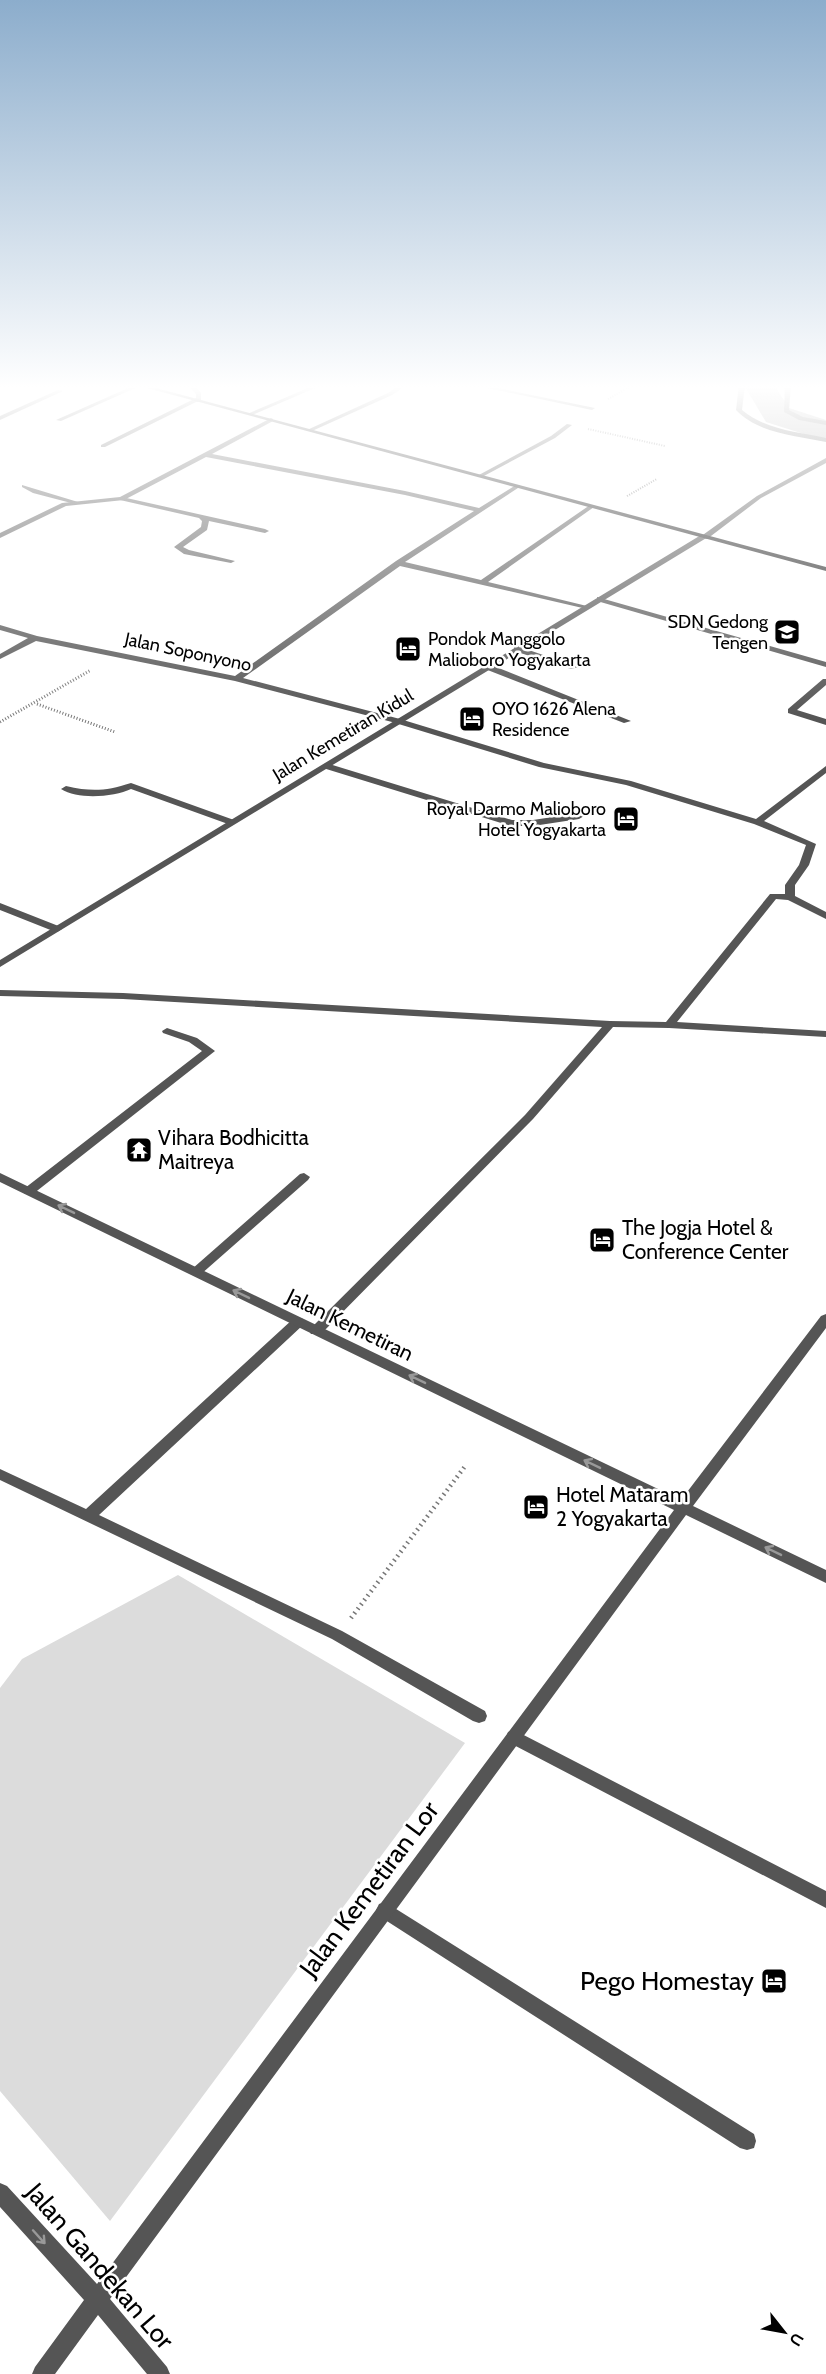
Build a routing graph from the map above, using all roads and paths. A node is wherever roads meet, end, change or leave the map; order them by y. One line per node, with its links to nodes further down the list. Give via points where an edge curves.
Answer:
1 (50, 496): 10 (street)
2 (129, 496): 8 (street)
3 (417, 496): 12 (street)
4 (502, 496): 12 (street)
5 (554, 496): 11 (main road)
6 (627, 496): 9 (path)
7 (761, 496): 16 (street, Jalan Kemetiran Kidul)
8 (123, 499): 10 (street); 13 (street)
9 (621, 499)
10 (75, 502): 15 (street)
11 (592, 506): 16 (main road); 20 (street)
12 (478, 510): 18 (street)
13 (202, 517): 14 (street); 17 (street, via 206,521 204,528 178,547)
14 (265, 531)
15 (0, 536)
16 (704, 537): 19 (main road); 21 (street, Jalan Kemetiran Kidul)
17 (231, 561)
18 (399, 563): 20 (street); 31 (street)
19 (826, 569)
20 (484, 582): 22 (street)
21 (600, 599): 22 (street, Jalan Kemetiran Kidul); 28 (street)
22 (587, 607): 25 (street, Jalan Kemetiran Kidul)
23 (0, 627): 24 (street, Jalan Soponyono)
24 (35, 638): 26 (street, Jalan Soponyono); 27 (street)
25 (517, 649): 29 (street, Jalan Kemetiran Kidul); 30 (street)
26 (118, 654): 31 (street, Jalan Soponyono); 33 (path)
27 (0, 657)
28 (826, 665)
29 (488, 667): 34 (street); 36 (street, Jalan Kemetiran Kidul)
30 (574, 667)
31 (236, 679): 36 (street, Jalan Soponyono)
32 (826, 681): 37 (street, via 791,711)
33 (36, 704): 35 (path); 38 (path)
34 (627, 721)
35 (0, 722)
36 (397, 722): 39 (street, Jalan Kemetiran Kidul); 44 (street, Jalan Soponyono, via 542,765 628,783)
37 (826, 722)
38 (115, 732)
39 (326, 766): 42 (street, via 511,823); 43 (street, Jalan Kemetiran Kidul)
40 (826, 769): 44 (street)
41 (66, 789): 43 (street, via 98,794 131,786)
42 (579, 816)
43 (231, 822): 48 (street, Jalan Kemetiran Kidul)
44 (757, 822): 45 (street, Jalan Soponyono, via 811,844 804,865 790,885)
45 (790, 897): 47 (street); 52 (street, via 773,896)
46 (0, 906): 48 (street)
47 (826, 916)
48 (57, 929): 49 (street, Jalan Kemetiran Kidul)
49 (0, 964)
50 (0, 993): 51 (street, via 123,996)
51 (610, 1024): 52 (street); 61 (street, via 529,1118)
52 (669, 1025): 54 (street)
53 (167, 1031): 57 (street, via 194,1040 209,1051)
54 (826, 1034)
55 (0, 1177): 57 (street, Jalan Kemetiran)
56 (304, 1178): 58 (street)
57 (29, 1191): 58 (street, Jalan Kemetiran, one-way to 57)
58 (196, 1272): 60 (street, Jalan Kemetiran, one-way to 58)
59 (826, 1318): 64 (street, Jalan Kemetiran Lor)
60 (298, 1322): 61 (street, Jalan Kemetiran); 65 (street)
61 (316, 1331): 64 (street, Jalan Kemetiran, one-way to 61)
62 (466, 1465): 67 (path)
63 (0, 1474): 65 (street)
64 (683, 1508): 66 (street, Jalan Kemetiran, one-way to 64); 69 (street, Jalan Kemetiran Lor)
65 (87, 1517): 67 (street)
66 (826, 1577)
67 (338, 1635): 68 (street)
68 (479, 1716)
69 (514, 1737): 70 (street); 71 (street, Jalan Kemetiran Lor)
70 (826, 1900)
71 (385, 1910): 72 (street); 74 (street, Jalan Kemetiran Lor)
72 (747, 2141)
73 (0, 2193): 74 (street, Jalan Gandekan Lor, one-way to 74)
74 (97, 2299): 75 (street, Jalan Kemetiran Lor); 76 (street, Jalan Gandekan Lor)
75 (42, 2374)
76 (160, 2374)

